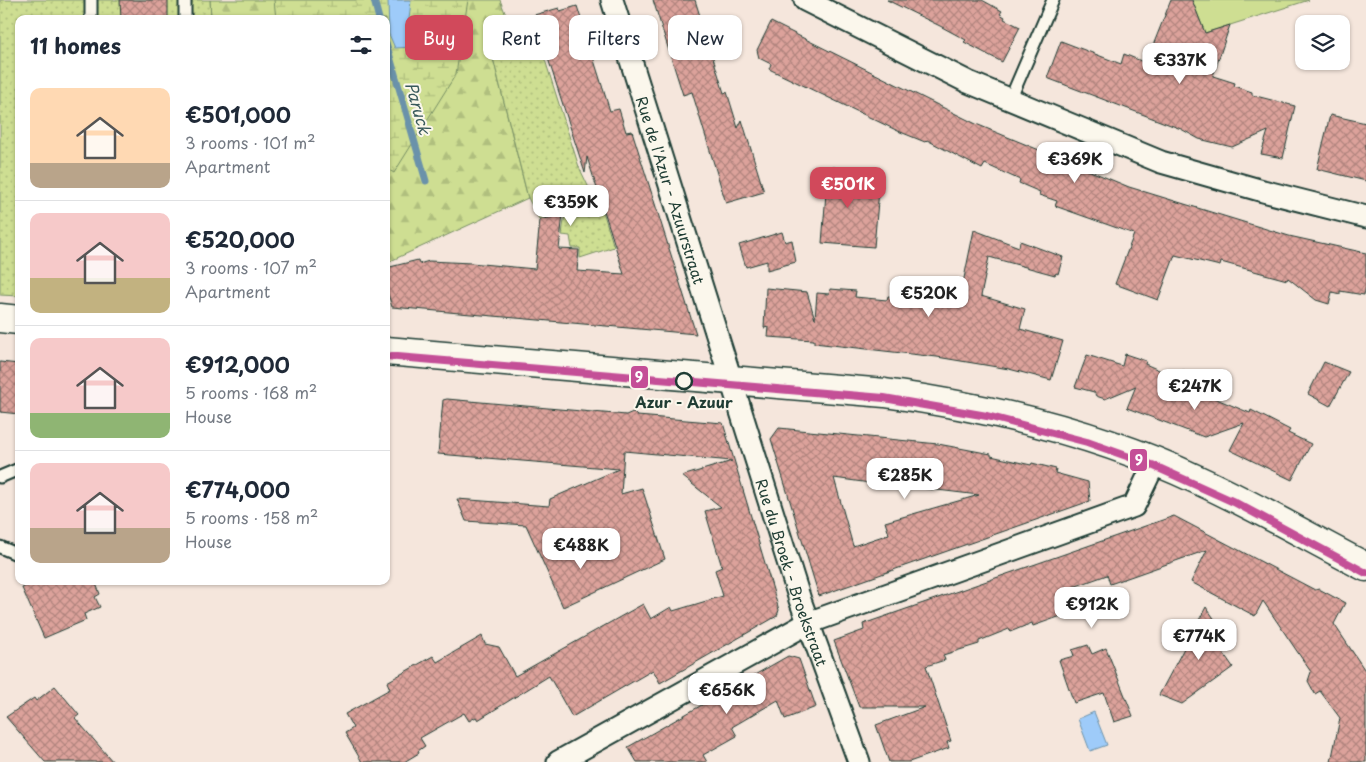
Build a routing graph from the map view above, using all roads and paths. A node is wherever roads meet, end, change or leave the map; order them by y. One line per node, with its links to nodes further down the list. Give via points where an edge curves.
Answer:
1 (91, 0): 6 (lane)
2 (185, 0): 7 (lane)
3 (612, 0): 13 (street, Rue de l'Azur - Azuurstraat)
4 (805, 0): 8 (street)
5 (1053, 0): 8 (lane)
6 (91, 15)
7 (186, 15)
8 (1010, 100): 9 (street, via 1162,162)
9 (1366, 217)
10 (0, 318): 11 (street)
11 (15, 320)
12 (390, 351): 13 (street)
13 (732, 380): 14 (street, via 940,401 1012,415 1072,432); 20 (street, Rue du Broek - Broekstraat)
14 (1155, 462): 19 (street, via 1198,479); 20 (street, via 1134,506)
15 (15, 470): 16 (lane)
16 (0, 477)
17 (0, 547): 18 (lane)
18 (15, 553)
19 (1366, 567)
20 (808, 624): 21 (street); 22 (street, Rue du Broek - Broekstraat)
21 (558, 762)
22 (859, 762)

